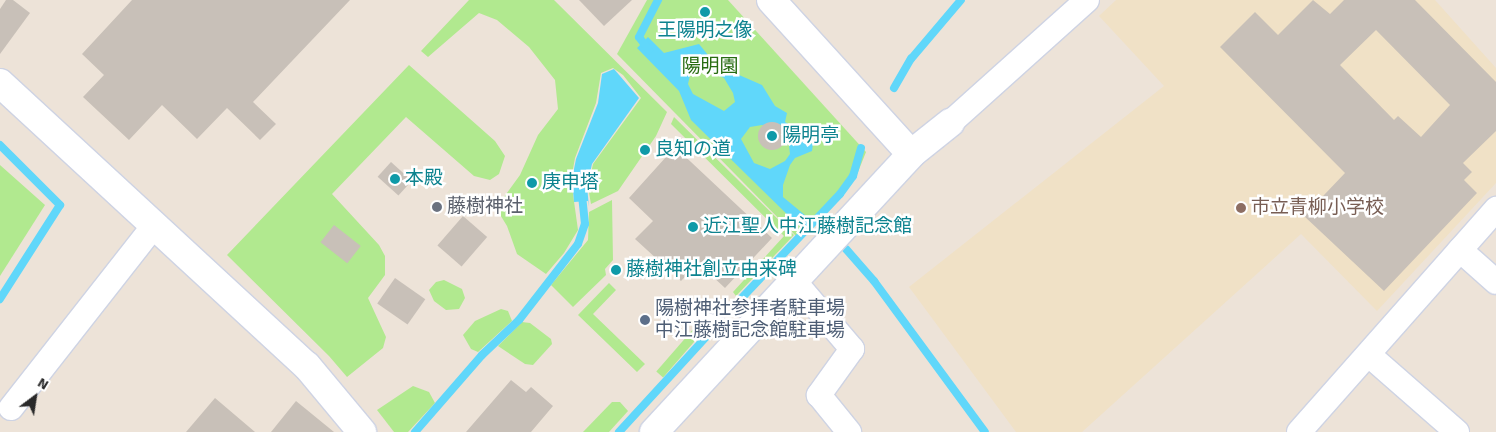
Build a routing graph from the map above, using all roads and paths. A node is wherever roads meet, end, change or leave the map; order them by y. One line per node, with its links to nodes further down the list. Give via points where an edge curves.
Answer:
1 (771, 0): 5 (street)
2 (1087, 0): 4 (street)
3 (0, 83): 7 (street)
4 (950, 123): 5 (street)
5 (911, 154): 9 (street)
6 (1496, 209): 8 (street)
7 (153, 227): 14 (street); 15 (street, via 307,366)
8 (1460, 250): 10 (street); 13 (street)
9 (795, 282): 12 (street); 17 (street, via 852,349 819,394)
10 (1496, 282)
11 (673, 317): 12 (lane, via 693,313)
12 (747, 332): 16 (street)
13 (1369, 355): 18 (street); 19 (street)
14 (11, 408)
15 (362, 432)
16 (654, 432)
17 (849, 432)
18 (1299, 432)
19 (1456, 432)

